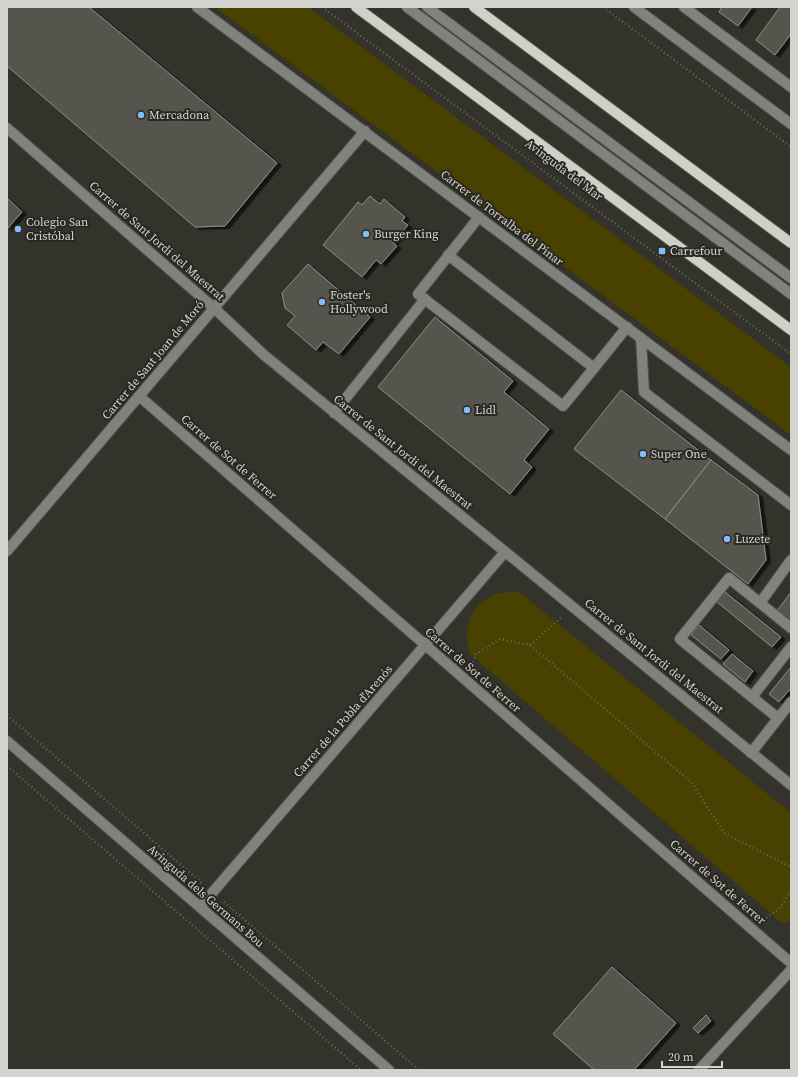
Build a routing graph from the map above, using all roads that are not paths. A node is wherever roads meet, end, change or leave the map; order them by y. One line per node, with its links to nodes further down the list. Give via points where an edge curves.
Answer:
1 (197, 7): 11 (street, Carrer de Torralba del Pinar)
2 (356, 7): 20 (main road, Avinguda del Mar)
3 (407, 7): 16 (street)
4 (427, 7): 15 (street)
5 (474, 7): 13 (main road)
6 (634, 7): 9 (street)
7 (684, 7): 8 (street)
8 (791, 86)
9 (791, 124)
10 (7, 128): 18 (street, Carrer de Sant Jordi del Maestrat)
11 (364, 131): 12 (street, Carrer de Torralba del Pinar); 18 (street, Carrer de Sant Joan de Moró)
12 (479, 217): 14 (street); 19 (street, Carrer de Torralba del Pinar)
13 (791, 243)
14 (448, 256): 17 (street); 22 (street)
15 (791, 278)
16 (791, 294)
17 (422, 296): 22 (street, via 563,406); 24 (street)
18 (214, 308): 23 (street, Carrer de Sant Joan de Moró); 24 (street, Carrer de Sant Jordi del Maestrat, via 264,355)
19 (626, 327): 21 (street, Carrer de Torralba del Pinar); 22 (street)
20 (791, 330)
21 (641, 338): 25 (street, Carrer de Torralba del Pinar); 26 (street, via 644,392)
22 (594, 368)
23 (139, 396): 27 (street, Carrer de Sant Joan de Moró); 32 (street, Carrer de Sot de Ferrer)
24 (334, 413): 28 (street, Carrer de Sant Jordi del Maestrat)
25 (791, 450)
26 (791, 505)
27 (7, 551)
28 (505, 552): 32 (street, Carrer de la Pobla d'Arenós); 38 (street, Carrer de Sant Jordi del Maestrat)
29 (791, 560): 30 (street)
30 (760, 603): 31 (street); 34 (street, via 729,578 680,640)
31 (791, 628)
32 (425, 645): 40 (street, Carrer de la Pobla d'Arenós); 41 (street, Carrer de Sot de Ferrer)
33 (791, 647): 34 (street)
34 (752, 697): 36 (street)
35 (791, 702): 36 (street)
36 (778, 718): 38 (street)
37 (7, 741): 40 (street, Avinguda dels Germans Bou)
38 (751, 753): 39 (street, Carrer de Sant Jordi del Maestrat)
39 (791, 785)
40 (200, 907): 43 (street, Avinguda dels Germans Bou)
41 (791, 963)
42 (791, 970): 44 (street)
43 (389, 1070)
44 (699, 1070)

